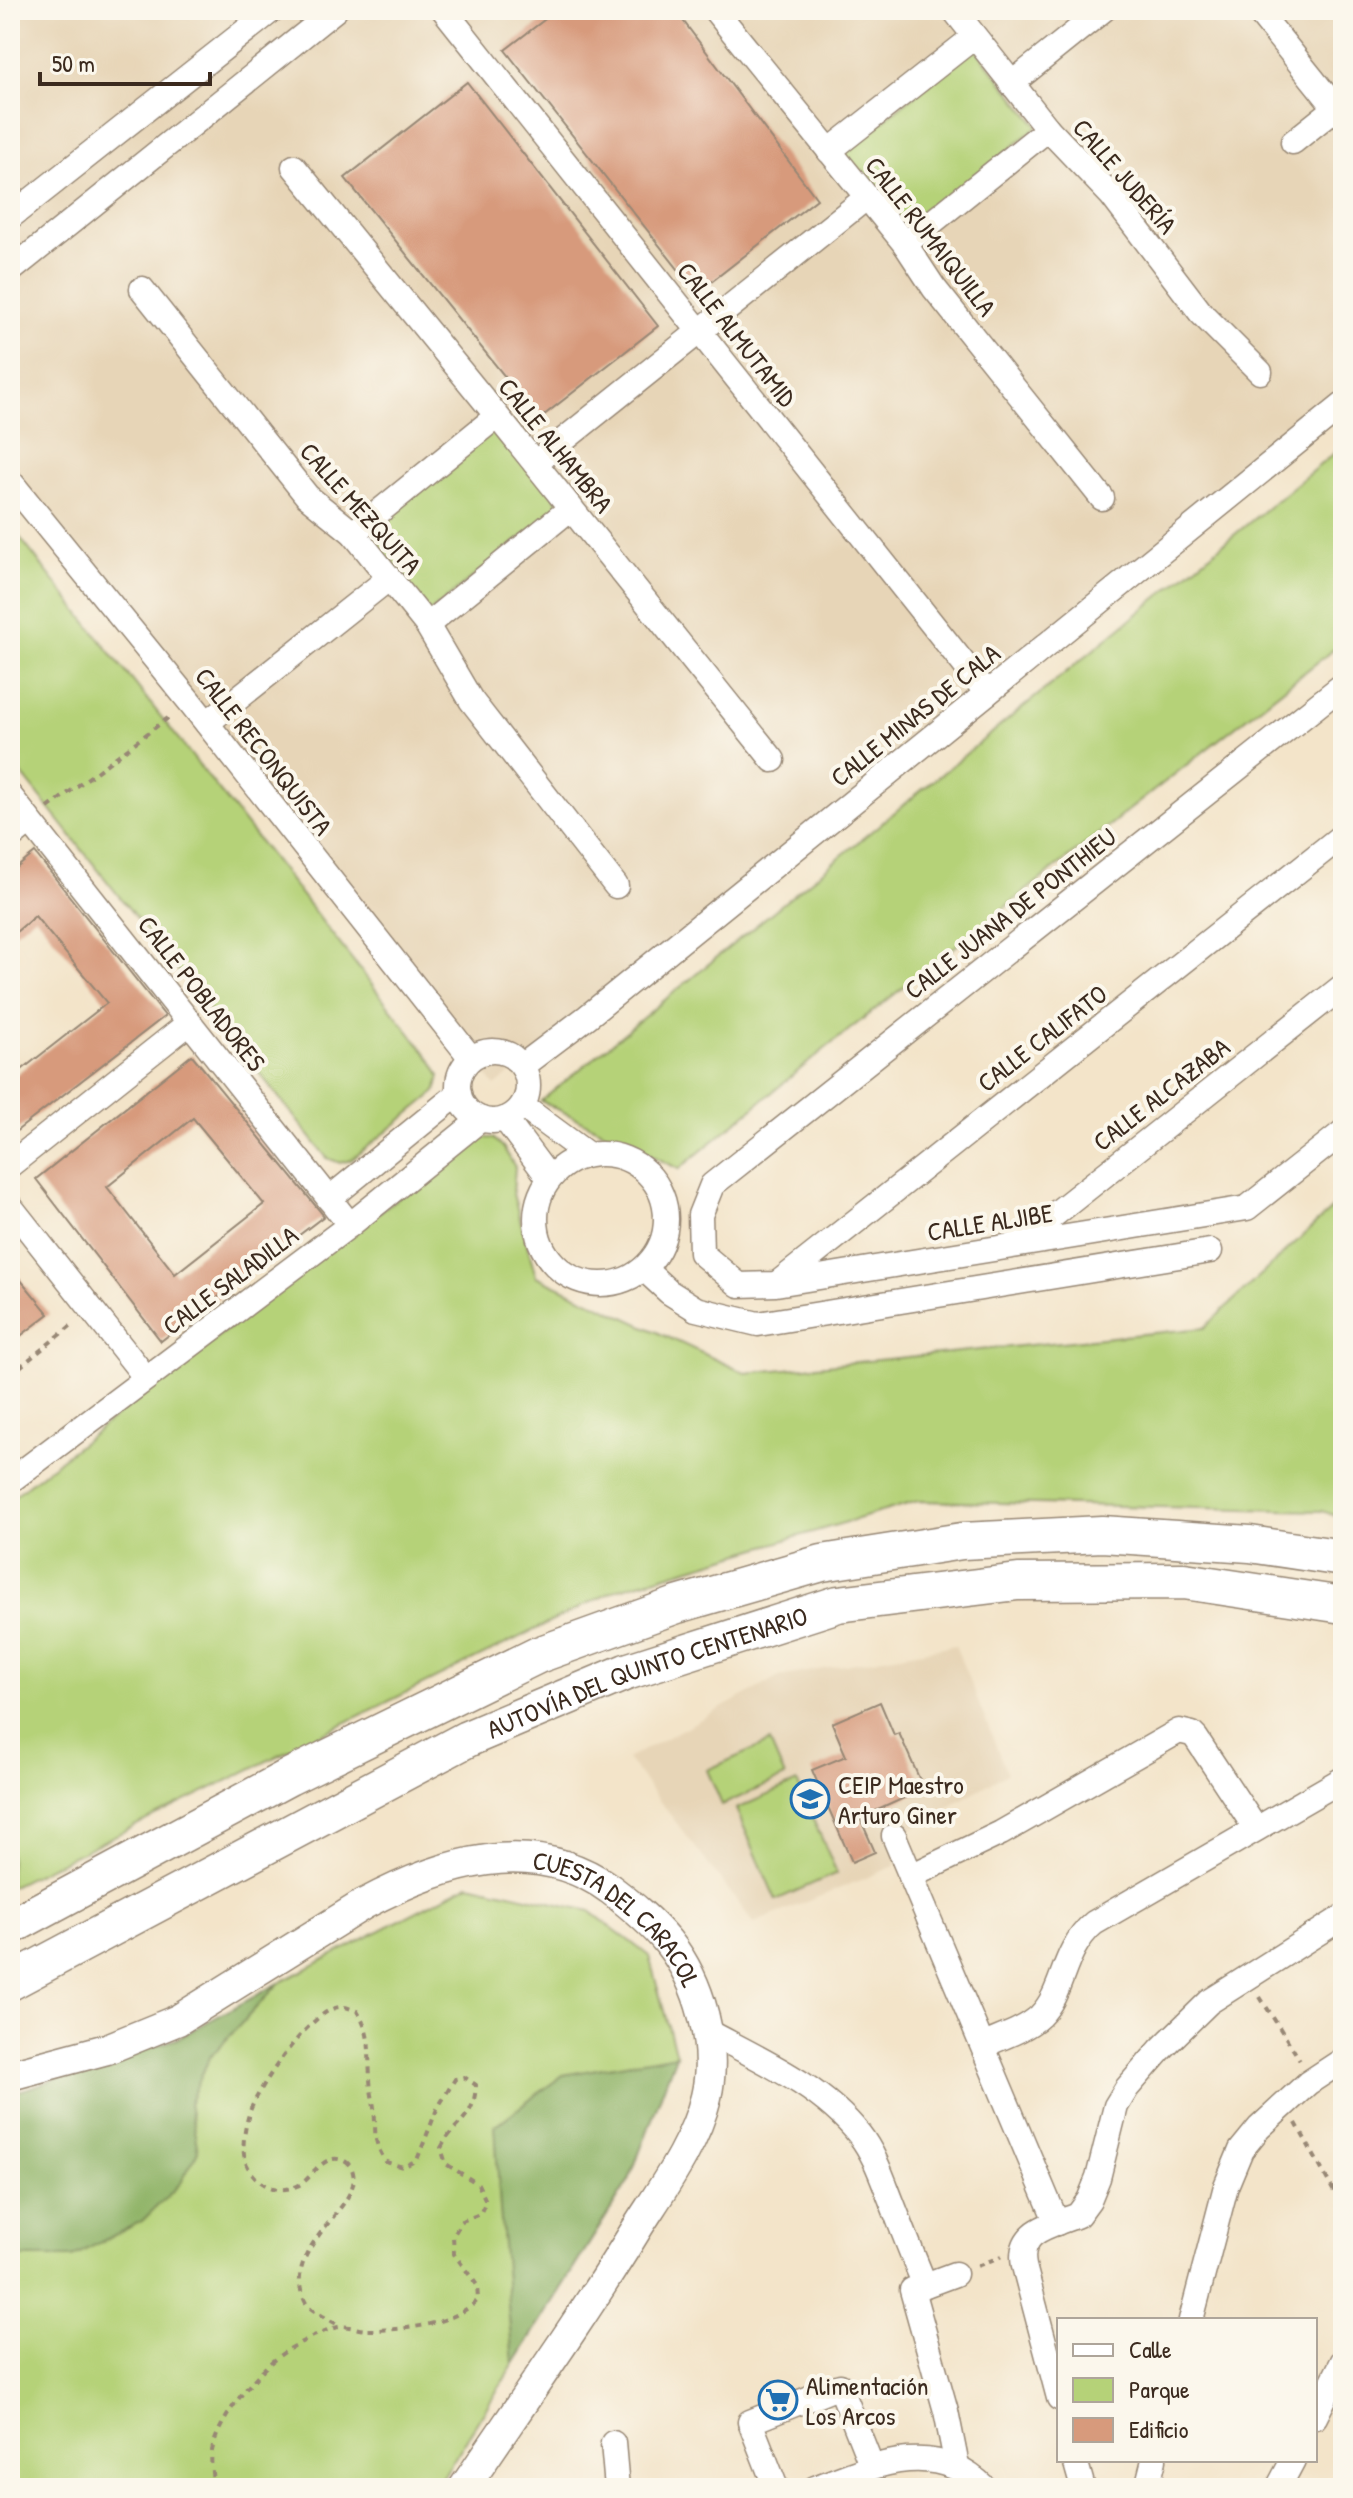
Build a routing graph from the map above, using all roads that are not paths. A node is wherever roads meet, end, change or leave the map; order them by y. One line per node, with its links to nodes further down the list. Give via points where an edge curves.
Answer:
1 (272, 10): 16 (street)
2 (335, 10): 18 (street)
3 (444, 10): 20 (street, CALLE ALMUTAMID)
4 (715, 10): 13 (street, CALLE RUMAIQUILLA)
5 (954, 10): 8 (street, CALLE JUDERÍA)
6 (1103, 10): 9 (street)
7 (1257, 10): 10 (street)
8 (974, 37): 9 (street, CALLE JUDERÍA); 13 (street)
9 (1011, 84): 11 (street, CALLE JUDERÍA)
10 (1341, 109): 12 (street)
11 (1048, 129): 17 (street); 21 (street, CALLE JUDERÍA, via 1112,196 1201,313)
12 (1293, 142)
13 (829, 151): 15 (street, CALLE RUMAIQUILLA)
14 (294, 167): 23 (street, CALLE ALHAMBRA)
15 (866, 198): 17 (street, CALLE RUMAIQUILLA); 20 (street)
16 (10, 217)
17 (905, 244): 26 (street, CALLE RUMAIQUILLA, via 934,288)
18 (10, 271)
19 (142, 289): 28 (street, CALLE MEZQUITA, via 307,496)
20 (699, 331): 24 (street); 32 (street, CALLE ALMUTAMID)
21 (1260, 372)
22 (1343, 405): 32 (street, CALLE MINAS DE CALA)
23 (497, 416): 24 (street, CALLE ALHAMBRA); 28 (street)
24 (535, 463): 27 (street, CALLE ALHAMBRA)
25 (10, 481): 33 (street, CALLE RECONQUISTA)
26 (1102, 498)
27 (571, 508): 30 (street); 34 (street, CALLE ALHAMBRA)
28 (353, 533): 29 (street, CALLE MEZQUITA)
29 (388, 579): 30 (street, CALLE MEZQUITA); 33 (street)
30 (427, 625): 39 (street, CALLE MEZQUITA, via 471,700)
31 (1343, 685): 50 (street, CALLE JUANA DE PONTHIEU)
32 (987, 693): 43 (street, CALLE MINAS DE CALA)
33 (207, 723): 42 (street, CALLE RECONQUISTA)
34 (773, 760)
35 (10, 796): 36 (street, CALLE POBLADORES)
36 (30, 822): 38 (street); 41 (street, CALLE POBLADORES)
37 (1343, 835): 57 (street, CALLE CALIFATO)
38 (10, 838)
39 (616, 886)
40 (1343, 986): 54 (street, CALLE ALCAZABA)
41 (189, 1023): 48 (street); 51 (street, CALLE POBLADORES)
42 (471, 1058): 43 (street, via 492,1051); 44 (street, via 460,1074)
43 (522, 1066): 45 (street, via 528,1086)
44 (459, 1093): 45 (street, via 471,1113); 51 (street)
45 (503, 1114): 47 (street); 49 (street); 53 (street, CALLE SALADILLA)
46 (1343, 1132): 54 (street, CALLE ALJIBE, via 1247,1208)
47 (587, 1154): 49 (street); 56 (street, via 629,1159 660,1189 667,1210 666,1232 659,1252)
48 (10, 1165)
49 (549, 1178): 56 (street, via 535,1218 549,1259 565,1274 605,1285)
50 (712, 1185): 57 (street, CALLE ALJIBE, via 700,1215 701,1253 739,1285)
51 (329, 1199): 53 (street, CALLE POBLADORES)
52 (10, 1206): 58 (street)
53 (350, 1225): 58 (street, CALLE SALADILLA)
54 (1014, 1247): 57 (street, CALLE ALJIBE)
55 (1210, 1251): 56 (street, via 758,1324 696,1309)
56 (644, 1269)
57 (776, 1284)
58 (146, 1378): 59 (street, CALLE SALADILLA)
59 (10, 1481)
60 (1343, 1558): 67 (highway, AUTOVÍA DEL QUINTO CENTENARIO, via 1250,1544 1102,1534 962,1541 822,1563 677,1605 538,1655 289,1777)
61 (1343, 1605): 68 (highway, AUTOVÍA DEL QUINTO CENTENARIO, via 1184,1581 1018,1582 838,1604 626,1672 467,1739)
62 (1343, 1779): 63 (street)
63 (1256, 1829): 65 (street, via 1196,1738 1179,1731 1001,1833); 70 (street, via 1094,1923 1074,1944 1042,2014)
64 (894, 1836): 65 (street)
65 (911, 1876): 70 (street)
66 (1343, 1917): 73 (street, via 1209,2002 1160,2050 1116,2106 1089,2200 1078,2215)
67 (10, 1927)
68 (10, 1982)
69 (707, 2031): 72 (main road, CUESTA DEL CARACOL, via 694,1985 669,1943 634,1907 561,1863 516,1857 436,1871 392,1889 178,2020 107,2049); 75 (street, via 814,2093 861,2136 880,2171); 86 (main road, CUESTA DEL CARACOL, via 706,2097 690,2140 604,2282)
70 (984, 2045): 73 (street)
71 (1343, 2060): 76 (street, via 1308,2083 1241,2150 1226,2186)
72 (10, 2075)
73 (1057, 2223): 78 (street, via 1029,2236 1023,2248)
74 (955, 2274): 75 (street)
75 (918, 2288): 84 (street)
76 (1192, 2318)
77 (1343, 2361): 79 (street)
78 (1057, 2390)
79 (1317, 2413)
80 (613, 2443): 87 (street)
81 (1076, 2462): 91 (street)
82 (1154, 2462): 92 (street)
83 (1292, 2462): 93 (street)
84 (957, 2466): 85 (street, via 929,2459); 90 (street)
85 (872, 2467): 88 (street, via 840,2386 750,2422); 89 (street)
86 (464, 2488)
87 (617, 2488)
88 (776, 2488)
89 (815, 2488)
90 (985, 2488)
91 (1083, 2488)
92 (1147, 2488)
93 (1278, 2488)

